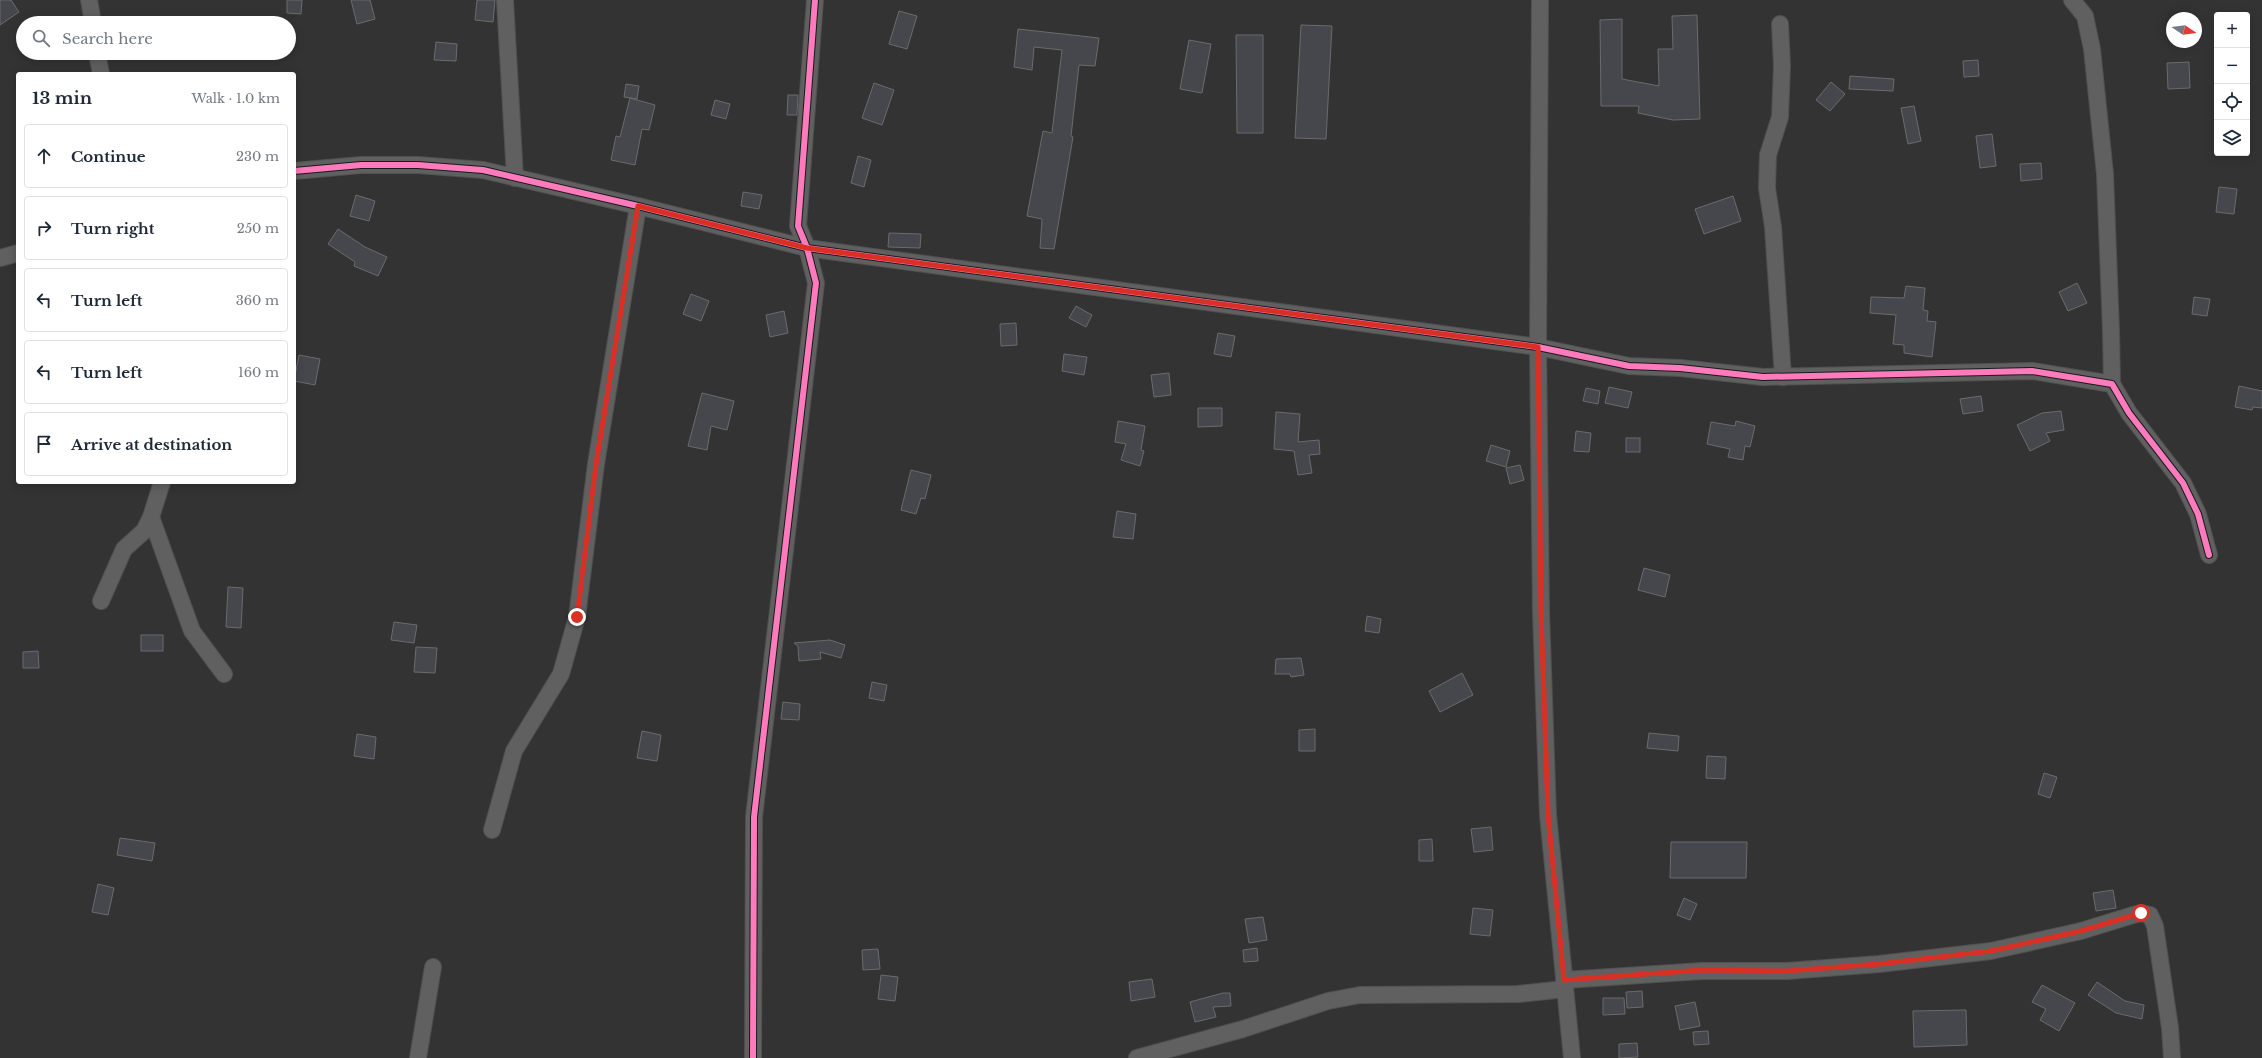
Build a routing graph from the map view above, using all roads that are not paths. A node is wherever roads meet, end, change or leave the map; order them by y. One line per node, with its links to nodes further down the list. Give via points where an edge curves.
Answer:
1 (89, 0): 6 (street)
2 (505, 0): 11 (street)
3 (815, 0): 13 (street, via 798,226)
4 (1540, 0): 16 (street)
5 (2072, 0): 18 (street, via 2085,16 2092,49 2105,174)
6 (92, 16)
7 (1780, 24): 17 (street, via 1780,117 1768,156 1767,188 1773,227)
8 (98, 60): 9 (street)
9 (101, 72)
10 (296, 171): 11 (street, via 361,165 418,165 483,170)
11 (515, 178): 12 (street)
12 (638, 206): 13 (street); 24 (street, via 596,464 577,617 561,674 514,751)
13 (807, 248): 16 (street); 28 (street, via 816,283 754,817)
14 (16, 254): 15 (street)
15 (0, 258)
16 (1538, 347): 17 (street, via 1629,366); 26 (street, via 1541,612 1548,815)
17 (1783, 377): 18 (street, via 2032,371)
18 (2112, 384): 21 (street, via 2129,413 2183,483 2198,514)
19 (161, 484): 20 (street)
20 (151, 517): 22 (street, via 144,531 124,549); 23 (street, via 192,631)
21 (2209, 555)
22 (101, 601)
23 (224, 674)
24 (492, 830)
25 (433, 967): 27 (street)
26 (1564, 984): 29 (street, via 1518,994 1360,995 1328,1001 1243,1029); 30 (street); 31 (street, via 1702,970 1787,971 1991,951 2081,931 2133,914 2146,914 2155,926)
27 (418, 1058)
28 (753, 1058)
29 (1137, 1058)
30 (1572, 1058)
31 (2172, 1058)

